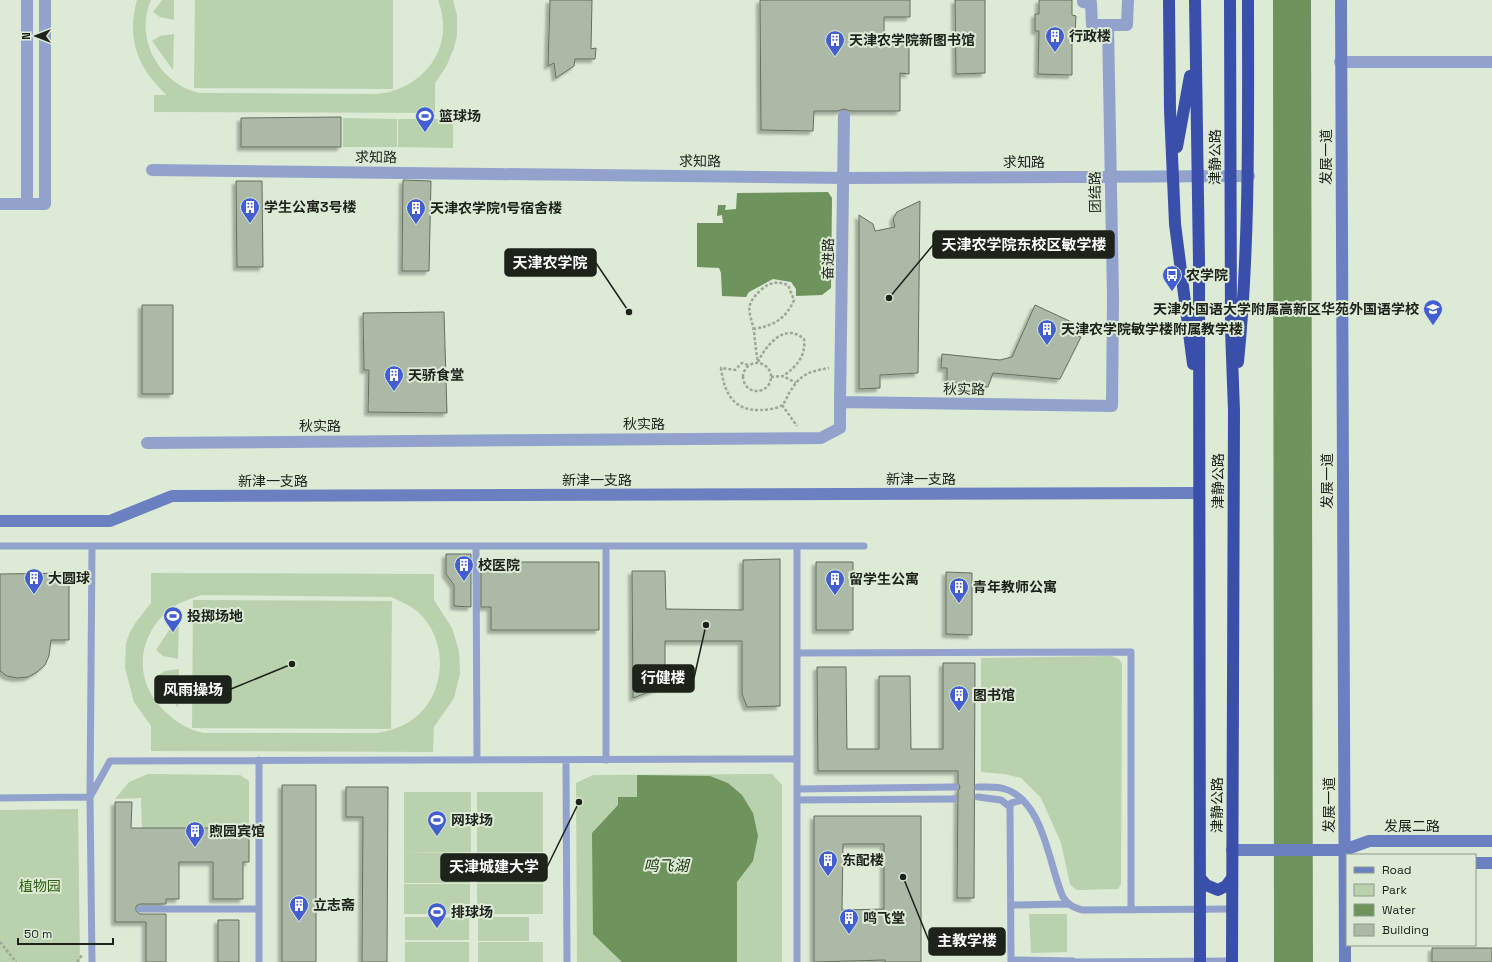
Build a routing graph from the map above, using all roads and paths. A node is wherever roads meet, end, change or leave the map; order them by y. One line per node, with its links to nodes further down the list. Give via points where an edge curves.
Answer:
1 (27, 0): 23 (street)
2 (45, 0): 23 (street, via 45,204)
3 (1083, 0): 10 (street, via 1091,3 1092,25)
4 (1128, 0): 10 (street, via 1127,25)
5 (1169, 0): 16 (highway)
6 (1194, 0): 11 (highway)
7 (1230, 0): 18 (highway, 津静公路)
8 (1248, 0): 19 (highway)
9 (1341, 0): 12 (main road, 发展一道)
10 (1108, 25): 20 (street, 团结路)
11 (1194, 48): 16 (highway); 17 (highway)
12 (1340, 62): 13 (street); 64 (main road, 发展一道)
13 (1492, 62)
14 (844, 116): 21 (street, 奋进路)
15 (152, 170): 21 (street, 求知路)
16 (1172, 176): 17 (street, 求知路); 20 (street, 求知路); 34 (highway, via 1175,224)
17 (1197, 176): 18 (street, 求知路); 34 (highway, via 1200,263)
18 (1230, 176): 19 (street, 求知路); 35 (highway, 津静公路)
19 (1249, 176): 35 (highway, via 1244,286)
20 (1109, 177): 21 (street, 求知路); 33 (street, 团结路, via 1113,297)
21 (844, 178): 31 (street, 奋进路)
22 (0, 204): 23 (street)
23 (27, 204)
24 (754, 329): 24 (path, via 768,327 790,310 794,300 788,285 766,285 754,297 749,306 749,317); 25 (path)
25 (758, 362): 26 (path); 28 (path, via 776,337 786,334 800,335 804,339 805,348 802,358); 29 (path, via 768,370)
26 (748, 365): 29 (path, via 743,378 749,389 765,389); 32 (path, via 742,363 735,370 721,368 725,389 732,400 743,408 755,410)
27 (817, 370): 30 (path, via 800,377)
28 (784, 376): 29 (path); 30 (path)
29 (771, 377)
30 (796, 383): 32 (path)
31 (840, 402): 33 (street, 秋实路); 37 (street, 秋实路, via 840,428 821,438)
32 (782, 406): 36 (path)
33 (1112, 406)
34 (1198, 411): 38 (highway, 津静公路)
35 (1234, 411): 63 (highway, 津静公路)
36 (799, 429)
37 (147, 443)
38 (1200, 493): 39 (main road, 新津一支路, via 172,496 110,521); 67 (highway, 津静公路)
39 (0, 521)
40 (0, 546): 41 (lane)
41 (92, 546): 42 (lane); 55 (lane)
42 (476, 546): 43 (lane); 49 (lane)
43 (606, 546): 44 (lane); 51 (lane)
44 (797, 546): 45 (lane); 46 (lane)
45 (864, 546)
46 (797, 653): 47 (lane); 75 (lane, via 1131,652)
47 (797, 759): 51 (lane); 54 (lane)
48 (259, 760): 49 (lane); 55 (lane, via 110,761); 72 (lane)
49 (477, 760): 50 (lane)
50 (566, 760): 51 (lane); 83 (lane)
51 (606, 760)
52 (955, 787): 54 (lane)
53 (978, 787): 60 (lane, via 1005,788)
54 (797, 789): 59 (lane)
55 (90, 797): 57 (lane); 81 (lane)
56 (978, 797): 61 (lane, via 1001,800)
57 (0, 798)
58 (954, 799): 59 (lane)
59 (797, 800): 84 (lane)
60 (1023, 800): 61 (lane, via 1014,801); 69 (lane, via 1041,831 1052,859 1058,886)
61 (1010, 807): 70 (lane)
62 (1492, 840): 64 (main road, 发展二路, via 1369,841)
63 (1232, 850): 64 (main road, 发展二路); 68 (highway, 津静公路)
64 (1349, 852)
65 (1476, 863): 66 (main road)
66 (1492, 863)
67 (1200, 878): 68 (highway, via 1206,885 1218,890 1226,886); 73 (highway, 津静公路)
68 (1232, 878): 74 (highway, 津静公路)
69 (1069, 904): 70 (lane); 75 (lane, via 1082,910)
70 (1011, 905): 78 (lane)
71 (140, 909): 72 (lane)
72 (259, 909): 82 (lane)
73 (1200, 909): 74 (lane); 75 (lane); 86 (highway, 津静公路)
74 (1233, 909): 87 (highway, 津静公路)
75 (1131, 910)
76 (1346, 934): 88 (main road, 发展一道)
77 (0, 942): 80 (path)
78 (1011, 961): 85 (lane)
79 (1131, 961): 85 (lane); 86 (lane)
80 (16, 962)
81 (92, 962)
82 (259, 962)
83 (567, 962)
84 (797, 962)
85 (1072, 962)
86 (1200, 962): 87 (lane)
87 (1232, 962)
88 (1345, 962)

